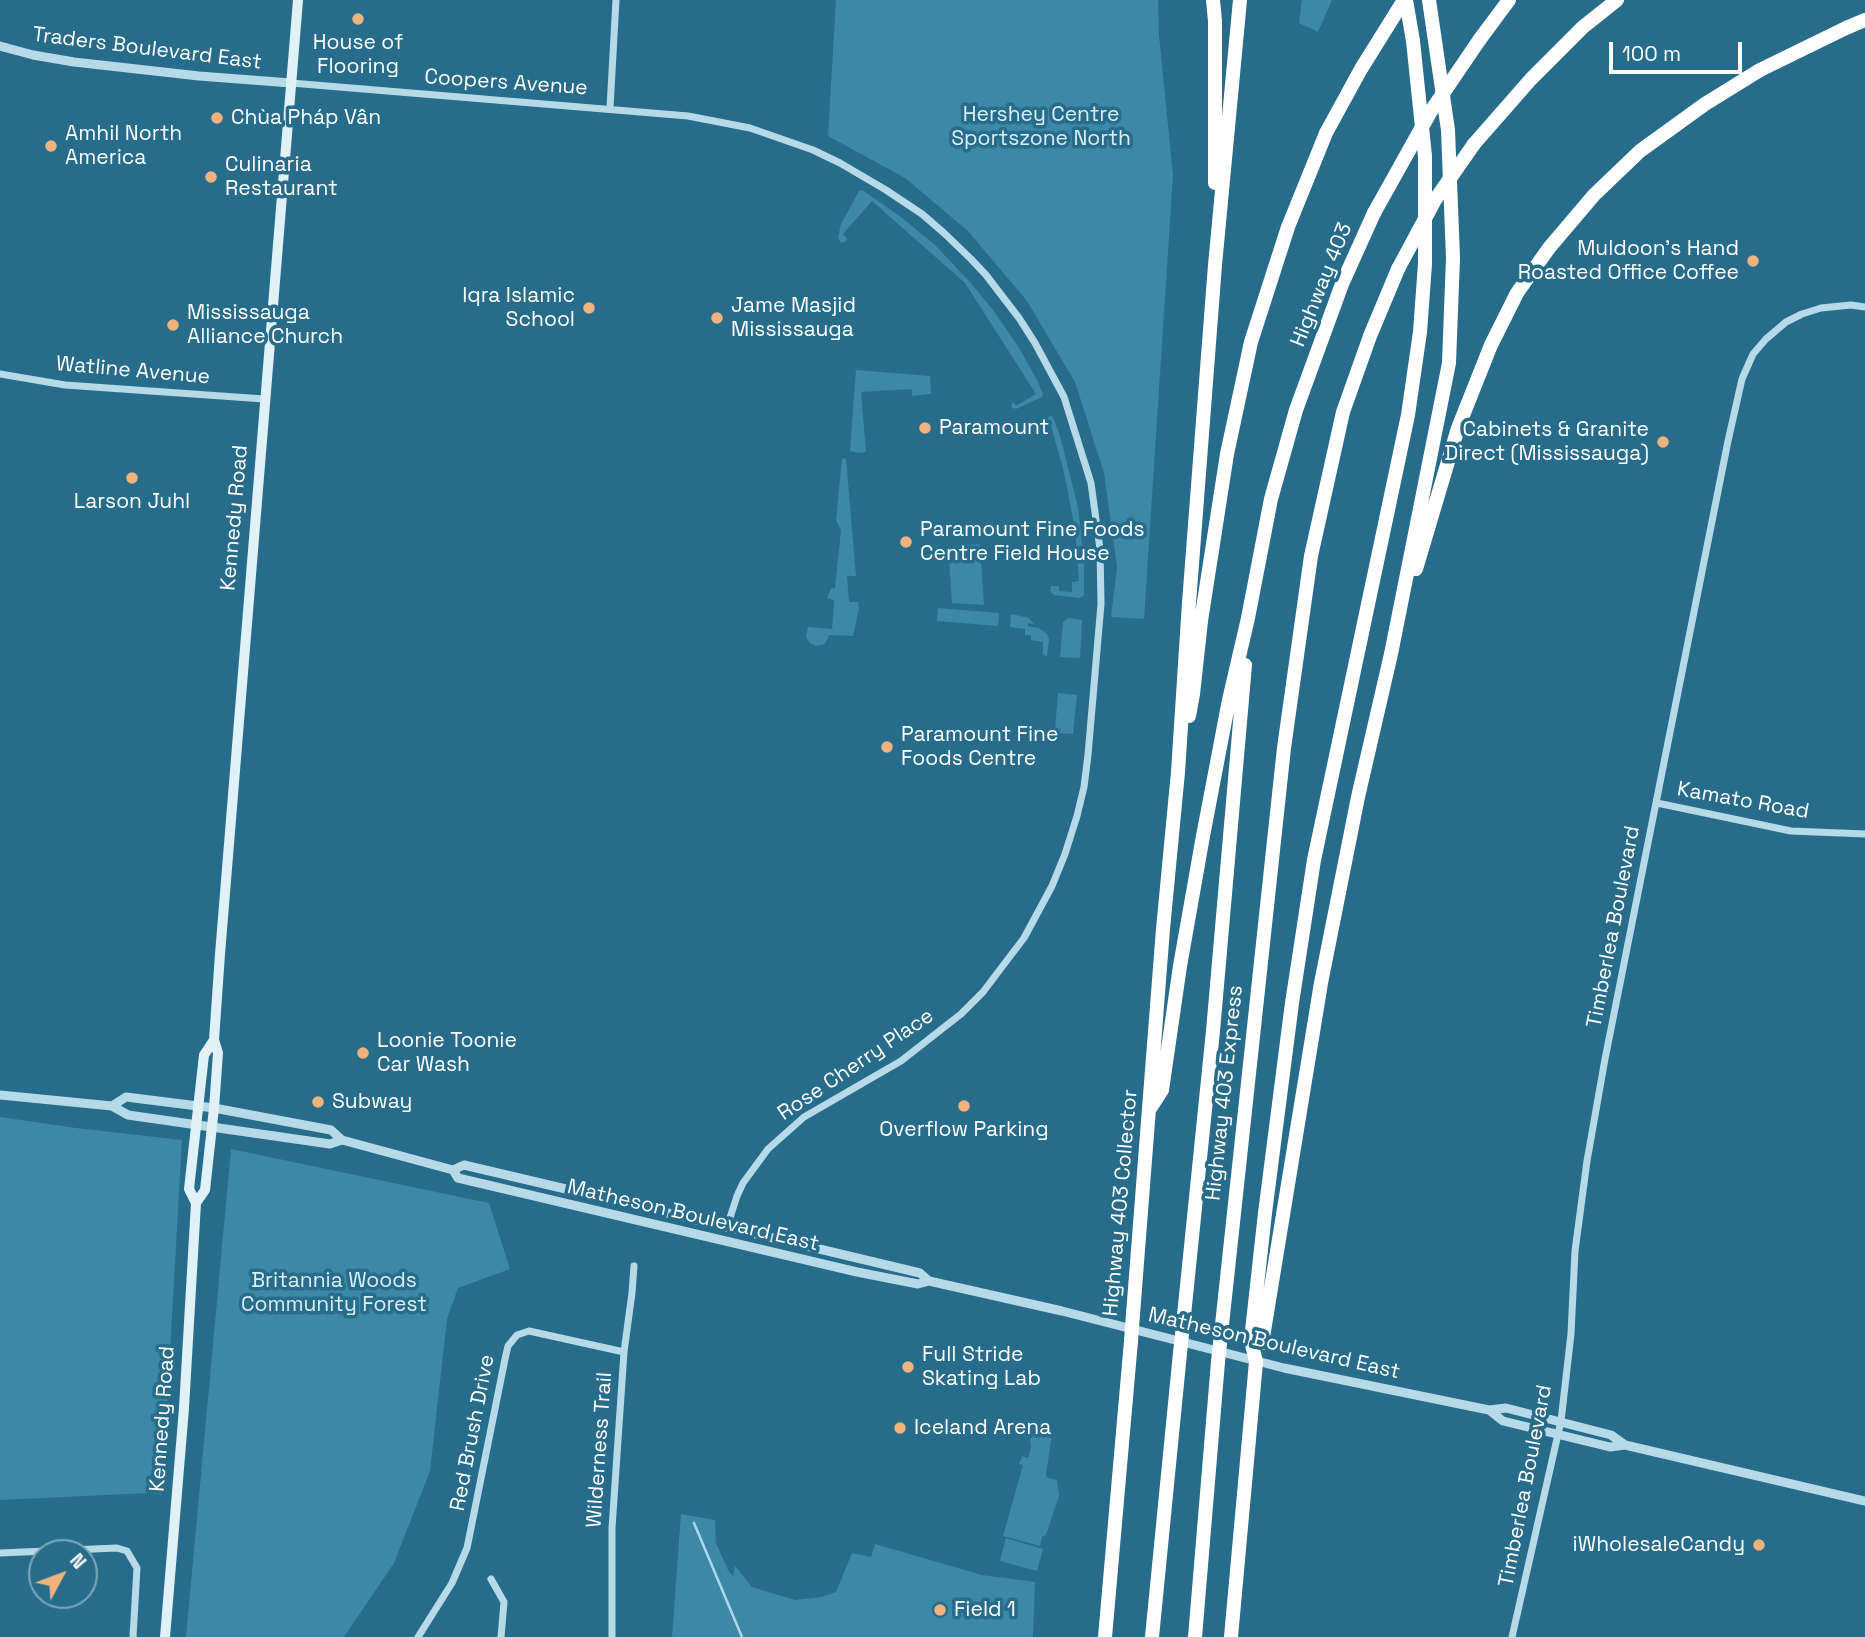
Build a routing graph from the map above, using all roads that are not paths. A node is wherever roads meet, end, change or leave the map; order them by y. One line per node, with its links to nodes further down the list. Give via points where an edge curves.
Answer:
1 (298, 0): 11 (main road, Kennedy Road)
2 (616, 0): 12 (street, Coopers Avenue)
3 (1213, 0): 13 (highway)
4 (1240, 0): 13 (highway)
5 (1405, 0): 19 (highway, via 1326,132 1288,227 1251,342 1227,454); 36 (highway, via 1425,156 1420,332 1408,415 1314,860 1265,1213)
6 (1429, 0): 18 (highway, via 1448,130 1453,258 1448,363)
7 (1509, 0): 17 (highway, Highway 403, bridge, via 1431,111 1374,213 1342,284 1296,410 1271,499)
8 (1617, 0): 52 (highway, Highway 403 Express, bridge, via 1531,79 1474,144 1435,200 1398,269 1343,412 1311,556 1284,748 1218,1362)
9 (1865, 20): 18 (highway, via 1760,70 1640,150 1594,194 1549,248 1517,293 1458,428)
10 (0, 46): 11 (street, Traders Boulevard East, via 74,62)
11 (291, 83): 12 (street, Coopers Avenue); 16 (main road, Kennedy Road)
12 (610, 108): 33 (street, Rose Cherry Place, via 724,122 787,139 870,180 944,233 986,275 1019,318 1064,397 1091,483 1100,549 1101,604 1084,787 1065,854 1037,915 1009,959 961,1014 901,1061 804,1116 768,1149 743,1183)
13 (1215, 265): 19 (highway)
14 (1865, 307): 20 (street, Timberlea Boulevard, via 1828,307 1802,313 1766,339 1742,379)
15 (0, 374): 16 (street, Watline Avenue, via 65,385)
16 (264, 399): 22 (main road, Kennedy Road)
17 (1248, 618): 27 (highway, via 1203,836 1162,1090); 51 (highway, Highway 403 Express, bridge, via 1213,1031)
18 (1391, 654): 36 (highway, via 1321,983)
19 (1178, 772): 27 (highway, Highway 403 Collector)
20 (1657, 803): 21 (street, Kamato Road, via 1791,831); 39 (street, Timberlea Boulevard, via 1587,1161)
21 (1865, 834)
22 (214, 1040): 25 (main road, Kennedy Road, via 204,1055); 26 (main road, Kennedy Road, via 218,1053)
23 (0, 1095): 24 (street, Matheson Boulevard East)
24 (112, 1106): 25 (street, Matheson Boulevard East, via 126,1097); 28 (street, Matheson Boulevard East, via 128,1115)
25 (198, 1106): 26 (street, Matheson Boulevard East); 28 (main road, Kennedy Road)
26 (214, 1108): 29 (main road, Kennedy Road); 30 (street, Matheson Boulevard East, via 331,1130)
27 (1150, 1109): 50 (highway, Highway 403 Collector, bridge)
28 (196, 1125): 29 (street, Matheson Boulevard East); 32 (main road, Kennedy Road, via 189,1189)
29 (212, 1127): 30 (street, Matheson Boulevard East, via 330,1144); 32 (main road, Kennedy Road, via 205,1191)
30 (342, 1140): 31 (street, Matheson Boulevard East)
31 (453, 1170): 33 (street, Matheson Boulevard East, via 464,1165); 35 (street, Matheson Boulevard East, via 458,1178 743,1246 918,1284)
32 (196, 1203): 46 (main road, Kennedy Road)
33 (727, 1227): 35 (street, Matheson Boulevard East, via 920,1273)
34 (634, 1266): 37 (street, Wilderness Trail)
35 (929, 1281): 38 (street, Matheson Boulevard East, via 1284,1368)
36 (1256, 1341): 53 (highway, bridge)
37 (624, 1352): 47 (street, Red Brush Drive, via 529,1331 517,1335 508,1346 467,1548 452,1583); 49 (street, Wilderness Trail, via 612,1528)
38 (1489, 1410): 39 (street, Matheson Boulevard East, via 1506,1408); 40 (street, Matheson Boulevard East, via 1503,1421)
39 (1561, 1421): 40 (street, Timberlea Boulevard); 41 (street, Matheson Boulevard East, via 1611,1435)
40 (1558, 1434): 41 (street, Matheson Boulevard East, via 1610,1447); 54 (street, Timberlea Boulevard)
41 (1625, 1444): 42 (street, Matheson Boulevard East)
42 (1865, 1501)
43 (0, 1553): 45 (street, via 127,1551 137,1568)
44 (491, 1579): 48 (street, via 504,1602)
45 (132, 1637)
46 (165, 1637)
47 (418, 1637)
48 (500, 1637)
49 (612, 1637)
50 (1105, 1637)
51 (1152, 1637)
52 (1195, 1637)
53 (1231, 1637)
54 (1512, 1637)

